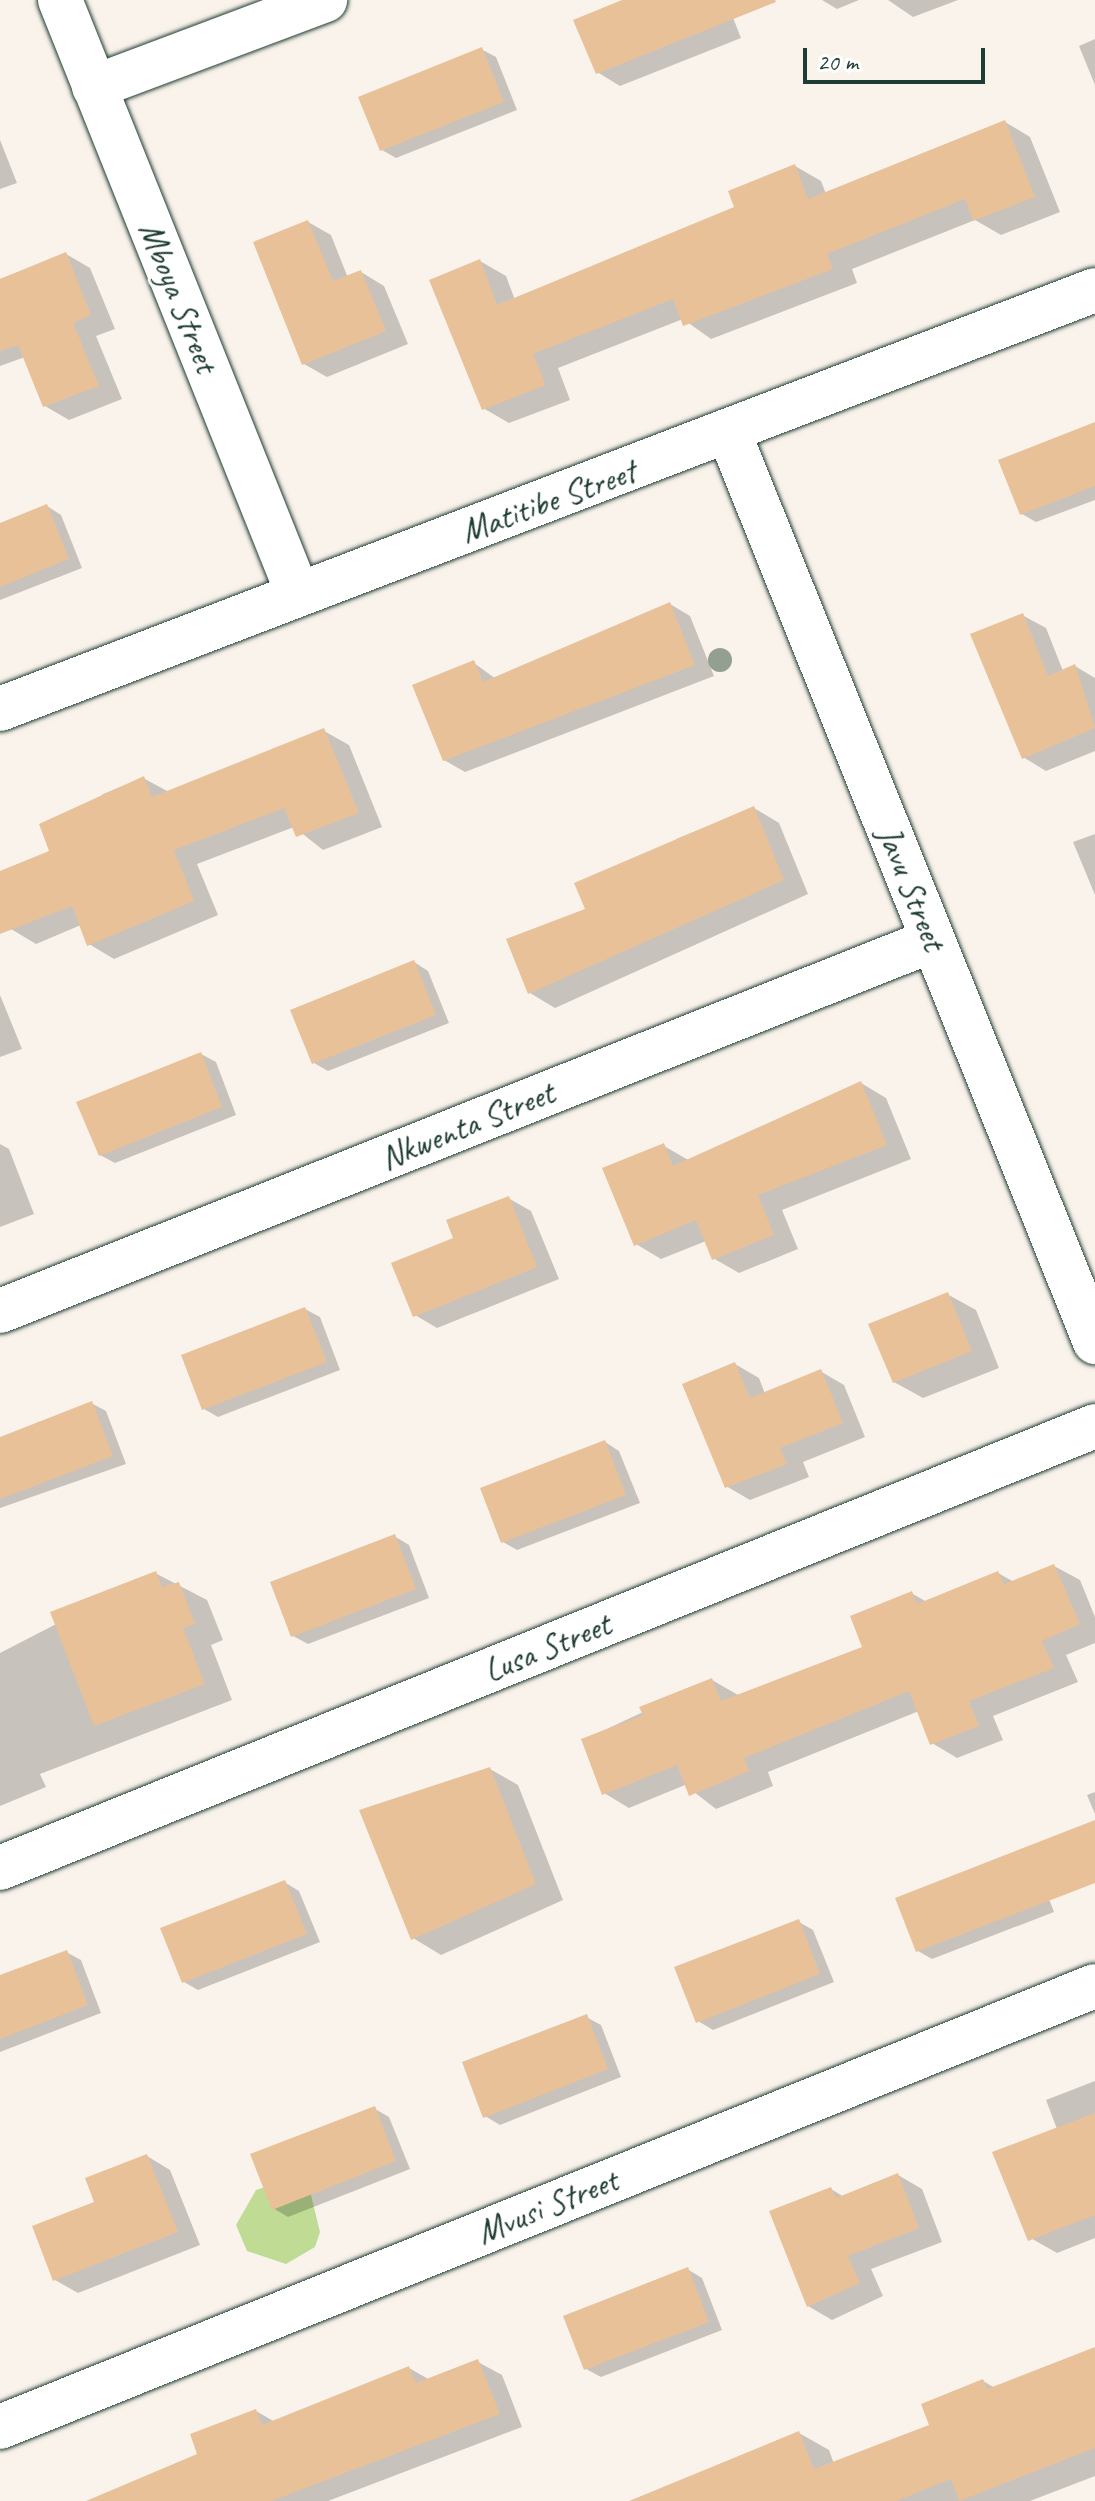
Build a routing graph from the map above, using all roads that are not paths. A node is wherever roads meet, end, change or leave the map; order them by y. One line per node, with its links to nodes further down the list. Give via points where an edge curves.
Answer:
1 (60, 0): 3 (street, Mboya Street)
2 (325, 0): 3 (street)
3 (94, 87): 6 (street, Mboya Street)
4 (1095, 290): 5 (street, Matitibe Street)
5 (729, 433): 6 (street, Matitibe Street); 8 (street, Javu Street)
6 (298, 594): 7 (street, Matitibe Street)
7 (0, 709)
8 (933, 940): 9 (street, Nkwenta Street); 10 (street, Javu Street)
9 (0, 1311)
10 (1095, 1342)
11 (1095, 1426): 12 (street, Lusa Street)
12 (0, 1868)
13 (1095, 1986): 14 (street, Mvusi Street)
14 (0, 2427)

